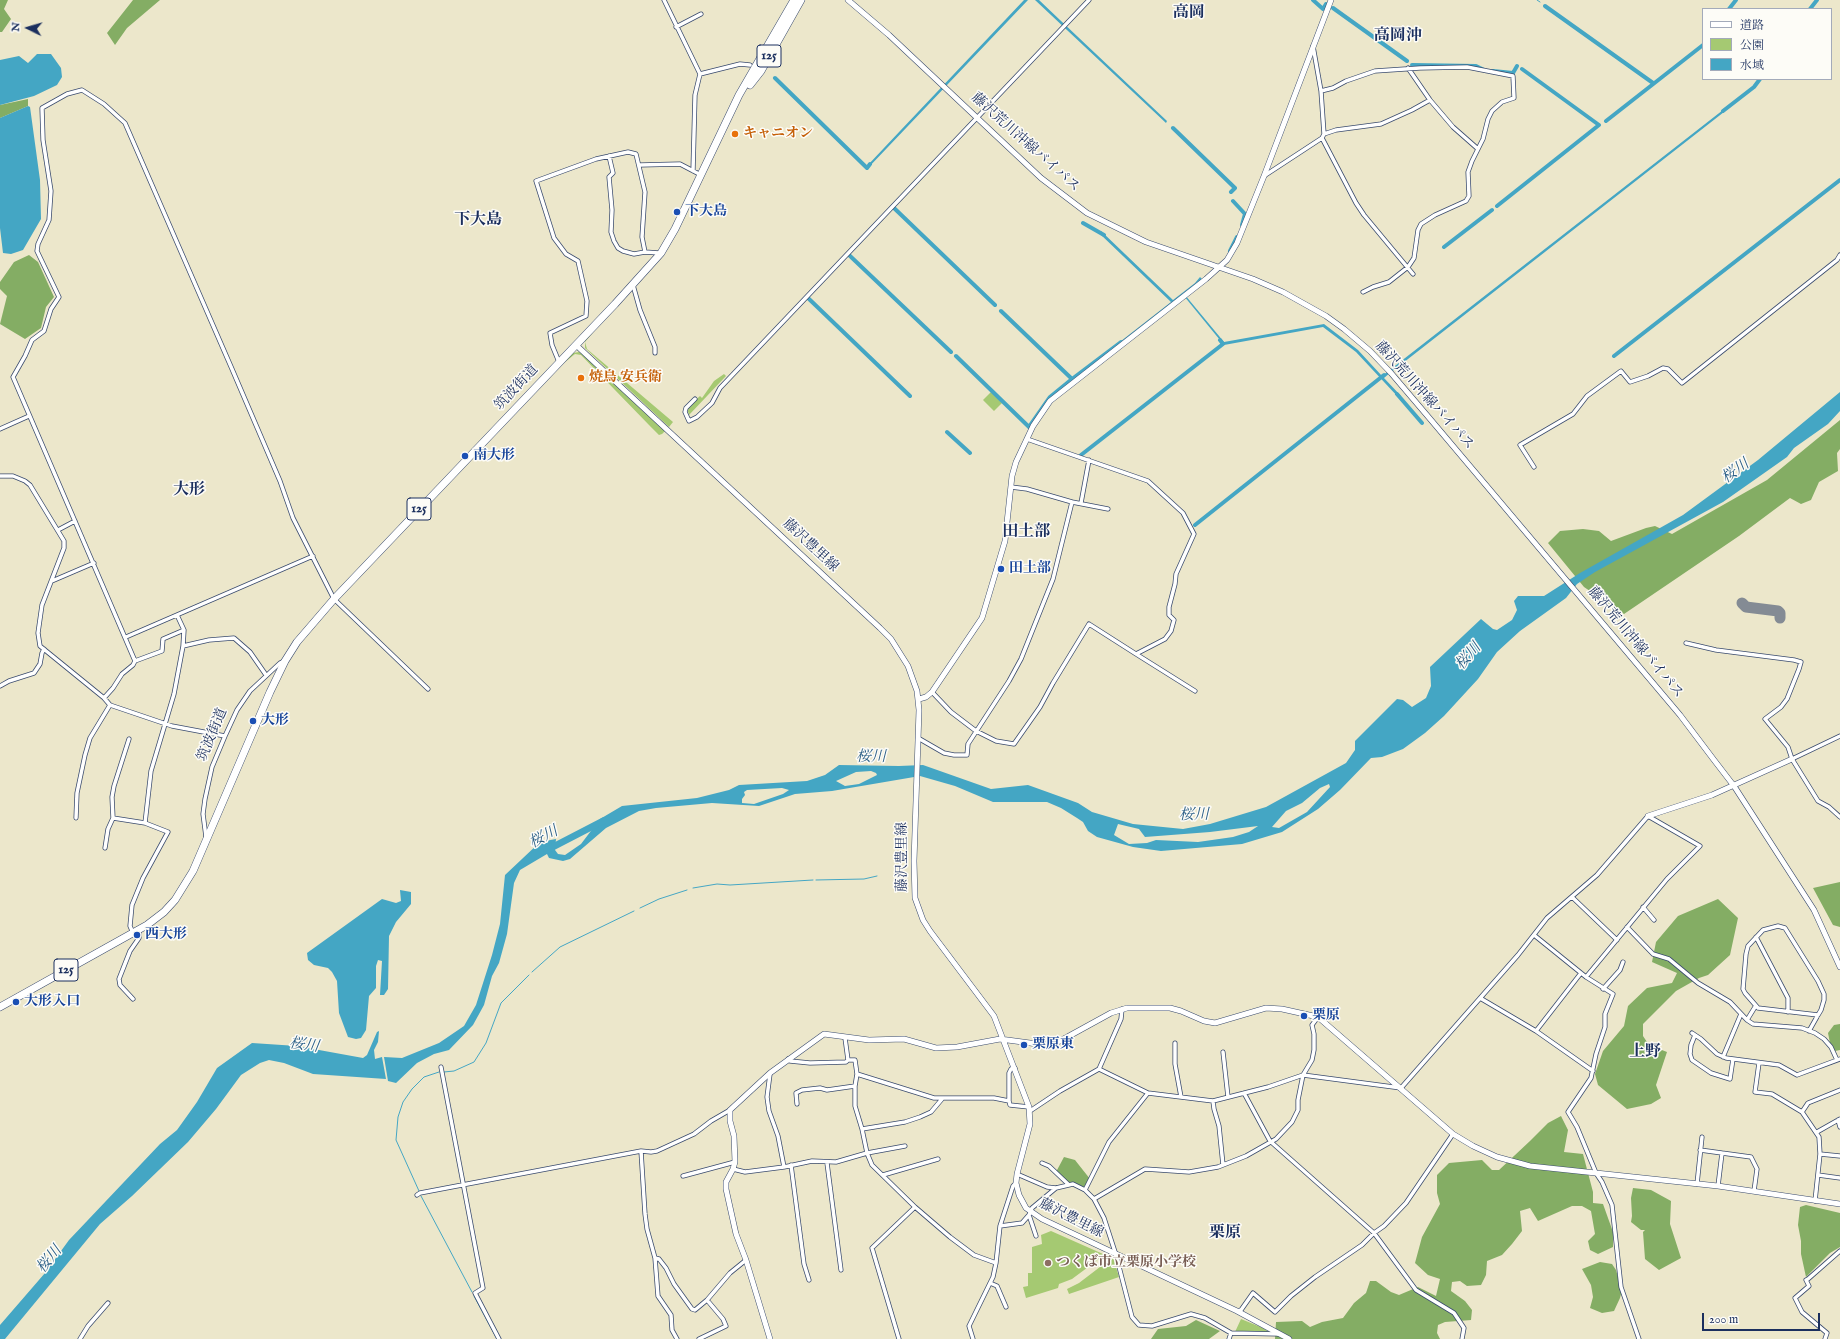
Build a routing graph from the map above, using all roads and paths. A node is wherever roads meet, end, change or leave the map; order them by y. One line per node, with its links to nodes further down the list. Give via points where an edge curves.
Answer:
1 (664, 0): 8 (street)
2 (794, 0): 15 (highway, 筑波街道 / 125)
3 (801, 0): 15 (highway, 筑波街道 / 125, via 761,71)
4 (848, 0): 16 (main road, 藤沢荒川沖線バイパス)
5 (1089, 0): 16 (street)
6 (1331, 0): 9 (main road)
7 (701, 14): 8 (street)
8 (676, 26): 12 (street)
9 (1313, 45): 13 (street); 24 (main road)
10 (750, 65): 12 (street, via 740,64)
11 (1408, 68): 13 (street, via 1375,71); 14 (street); 19 (street, via 1467,67 1513,76 1514,98 1502,102 1492,111)
12 (700, 74): 22 (street, via 695,95)
13 (1321, 91): 17 (street)
14 (1430, 100): 17 (street, via 1381,124); 19 (street, via 1453,127)
15 (733, 110): 23 (highway, 筑波街道 / 125)
16 (977, 117): 28 (main road, 藤沢荒川沖線バイパス, via 1041,178 1087,213 1146,242); 36 (street, via 720,388 712,402 697,417 689,421 686,408)
17 (1324, 134): 18 (street)
18 (1322, 138): 24 (street); 29 (street, via 1364,215)
19 (1478, 149): 29 (street, via 1468,172 1469,196 1466,201 1421,224 1414,258)
20 (609, 156): 21 (street, via 633,152); 25 (street, via 613,174 609,177 611,232 614,241 623,251 634,254); 35 (street, via 536,181 554,238 566,254 578,261 587,301 586,316 550,333)
21 (640, 165): 22 (street, via 680,164); 25 (street, via 645,192 642,236)
22 (693, 171): 23 (street)
23 (701, 175): 26 (highway, 筑波街道 / 125, via 675,229)
24 (1264, 176): 28 (main road, via 1237,243)
25 (644, 252): 26 (street)
26 (660, 253): 31 (highway, 筑波街道 / 125)
27 (1840, 255): 41 (street, via 1682,383 1668,369 1663,368 1630,382 1621,371 1587,396 1573,414 1520,445)
28 (1219, 267): 39 (main road, via 1182,299 1057,395 1047,405); 77 (main road, 藤沢荒川沖線バイパス, via 1284,292 1306,304 1344,329 1388,370 1680,715)
29 (1408, 267): 30 (street); 32 (street, via 1389,282)
30 (1414, 274)
31 (633, 284): 33 (highway, 筑波街道 / 125); 34 (street)
32 (1363, 292)
33 (576, 345): 35 (highway, 筑波街道 / 125); 68 (main road, 藤沢豊里線, via 891,639 908,666)
34 (655, 352)
35 (559, 362): 52 (highway, 筑波街道 / 125)
36 (695, 399)
37 (29, 416): 38 (street); 47 (street); 49 (street, via 13,377 32,340 44,331 51,309 59,297 37,248 49,220 51,198 43,140 42,108 67,94 82,90 104,104 125,123 294,518)
38 (0, 429)
39 (1026, 439): 40 (street); 43 (main road, via 1016,462)
40 (1089, 460): 45 (street); 59 (street, via 1148,481 1183,513 1194,534 1176,574 1176,584 1169,607 1169,615 1174,620 1171,631 1165,639)
41 (1534, 467)
42 (0, 476): 48 (street, via 13,476 26,481)
43 (1011, 487): 44 (street); 66 (main road, via 1005,541 985,612)
44 (1072, 502): 45 (street); 71 (street, via 1053,579 1020,659 1009,681)
45 (1081, 503): 46 (street)
46 (1108, 509)
47 (75, 521): 48 (street); 50 (street)
48 (58, 530): 51 (street, via 65,544)
49 (313, 556): 52 (street); 53 (street)
50 (94, 564): 51 (street); 55 (street)
51 (52, 581): 58 (street, via 42,605 39,621 39,644)
52 (334, 599): 61 (highway, 筑波街道 / 125, via 308,628); 64 (street)
53 (177, 615): 54 (street); 55 (street)
54 (184, 630): 57 (street); 60 (street, via 163,639 162,651)
55 (126, 637): 60 (street)
56 (1686, 643): 76 (street, via 1716,650 1801,662 1787,699 1765,719 1788,747)
57 (183, 646): 62 (street, via 234,638 250,652); 70 (street)
58 (44, 649): 63 (street, via 40,664 34,673); 67 (street)
59 (1136, 654): 65 (street); 71 (street, via 1089,624 1040,707 1014,744 996,741)
60 (135, 661): 67 (street)
61 (285, 661): 62 (street, 筑波街道); 83 (highway, 筑波街道 / 125)
62 (266, 675): 72 (street, 筑波街道, via 244,699)
63 (0, 686)
64 (428, 689)
65 (1195, 691)
66 (932, 692): 68 (main road); 71 (street, via 951,712)
67 (104, 698): 69 (street)
68 (919, 699): 75 (main road, 藤沢豊里線)
69 (110, 705): 70 (street); 80 (street, via 90,738 77,794)
70 (166, 724): 72 (street); 82 (street, via 151,772)
71 (976, 731): 75 (street, via 968,744 967,755 954,756 944,753)
72 (225, 736): 83 (street, 筑波街道, via 212,767 205,799 203,814)
73 (1840, 736): 76 (street)
74 (129, 739): 81 (street, via 114,786)
75 (918, 740): 111 (main road, 藤沢豊里線, via 914,892 923,920 990,1011)
76 (1792, 759): 77 (main road); 79 (street, via 1818,801)
77 (1734, 786): 78 (main road); 94 (main road, 藤沢荒川沖線バイパス, via 1814,910)
78 (1648, 816): 85 (street, via 1597,875); 86 (street, via 1700,846)
79 (1840, 817)
80 (76, 818)
81 (113, 818): 82 (street); 84 (street)
82 (145, 823): 89 (street, via 168,832 135,894 132,905)
83 (207, 838): 89 (highway, 筑波街道 / 125, via 193,870 175,900 154,920)
84 (105, 848)
85 (1572, 897): 90 (street, via 1547,918); 92 (street)
86 (1643, 906): 87 (street); 88 (street)
87 (1654, 920)
88 (1627, 927): 92 (street); 104 (street, via 1653,954 1669,960 1730,1002)
89 (134, 930): 99 (street, via 139,938 130,950 119,979 120,985); 100 (highway, 筑波街道 / 125)
90 (1534, 935): 95 (street); 98 (street)
91 (1756, 938): 101 (street, via 1748,946 1743,989); 103 (street, via 1788,998); 105 (street, via 1771,926 1785,928 1824,994)
92 (1617, 940): 96 (street)
93 (1623, 962): 97 (street, via 1620,970)
94 (1840, 967)
95 (1581, 973): 96 (street); 108 (street)
96 (1586, 977): 97 (street)
97 (1603, 989): 123 (street, via 1614,994 1605,1014 1605,1027)
98 (1480, 998): 108 (street); 128 (street)
99 (133, 999)
100 (0, 1007)
101 (1755, 1007): 103 (street); 107 (street)
102 (1122, 1009): 106 (main road, via 1170,1008 1215,1023 1273,1008); 111 (main road, via 1051,1044); 122 (street, via 1121,1019)
103 (1788, 1012): 105 (street)
104 (1741, 1014): 107 (street); 114 (street)
105 (1818, 1015): 109 (street)
106 (1318, 1017): 126 (street, via 1312,1025 1312,1060); 128 (main road)
107 (1748, 1020): 109 (street, via 1753,1024 1802,1028)
108 (1536, 1031): 123 (street)
109 (1809, 1031): 117 (street, via 1824,1039)
110 (845, 1038): 111 (main road, via 904,1039 936,1048); 115 (main road, via 824,1034); 118 (street)
111 (1004, 1040): 121 (main road, 藤沢豊里線)
112 (1175, 1043): 132 (street, via 1175,1064)
113 (1223, 1052): 133 (street)
114 (1723, 1057): 116 (street); 116 (street, via 1694,1034 1690,1045 1692,1060 1710,1073 1730,1079)
115 (788, 1059): 118 (street, via 810,1063); 124 (main road)
116 (1734, 1059): 119 (street)
117 (1839, 1059): 119 (street, via 1797,1075 1779,1065)
118 (848, 1060): 125 (street, via 854,1060)
119 (1759, 1063): 140 (street, via 1755,1092 1772,1094)
120 (440, 1067): 172 (street)
121 (1015, 1068): 135 (street, via 1009,1073); 138 (main road, 藤沢豊里線)
122 (1099, 1069): 130 (street); 138 (street)
123 (1593, 1071): 163 (street, via 1587,1085 1568,1112)
124 (770, 1073): 139 (main road); 161 (street, via 767,1097 769,1111 778,1136)
125 (857, 1074): 127 (street); 134 (street)
126 (1303, 1075): 128 (street); 131 (street); 147 (street, via 1298,1110 1283,1133)
127 (855, 1086): 137 (street, via 802,1090 796,1093); 143 (street, via 855,1106)
128 (1401, 1088): 145 (main road)
129 (1840, 1090): 140 (street, via 1808,1103)
130 (1148, 1093): 132 (street); 175 (street, via 1109,1142)
131 (1244, 1093): 133 (street); 147 (street)
132 (1181, 1097): 136 (street)
133 (1228, 1097): 136 (street)
134 (942, 1099): 135 (street); 143 (street, via 931,1112 920,1117 905,1122)
135 (1009, 1100): 138 (street, via 1010,1105)
136 (1213, 1101): 159 (street, via 1219,1126)
137 (797, 1104)
138 (1030, 1109): 164 (main road, 藤沢豊里線, via 1029,1132)
139 (730, 1110): 150 (street, via 678,1142 652,1152); 156 (main road)
140 (1802, 1112): 144 (street)
141 (1839, 1119): 142 (street); 144 (street)
142 (1840, 1127)
143 (862, 1128): 151 (street)
144 (1817, 1132): 153 (street)
145 (1453, 1134): 163 (main road, via 1509,1162); 184 (street, via 1406,1203)
146 (1702, 1137): 149 (street)
147 (1270, 1141): 159 (street, via 1246,1156); 184 (street)
148 (905, 1146): 151 (street)
149 (1700, 1150): 152 (street); 171 (street)
150 (641, 1151): 172 (street); 188 (street, via 647,1229)
151 (867, 1153): 157 (street); 165 (street, via 872,1165)
152 (1722, 1153): 173 (street); 176 (street, via 1751,1157 1757,1169)
153 (1820, 1154): 154 (street); 166 (street)
154 (1840, 1156)
155 (938, 1159): 165 (street)
156 (735, 1162): 162 (main road); 167 (street)
157 (827, 1163): 160 (street, via 812,1161); 191 (street)
158 (1042, 1163): 170 (street)
159 (1223, 1165): 178 (street, via 1189,1172 1146,1169)
160 (791, 1166): 161 (street); 192 (street, via 804,1264)
161 (784, 1167): 162 (street, via 745,1172)
162 (733, 1169): 189 (main road, via 726,1182 726,1189 736,1234)
163 (1596, 1173): 171 (main road); 210 (street, via 1612,1205 1621,1287)
164 (1017, 1174): 169 (main road, 藤沢豊里線); 174 (street, via 1047,1187)
165 (883, 1175): 181 (street)
166 (1818, 1175): 168 (street); 179 (street)
167 (683, 1176)
168 (1840, 1178)
169 (1016, 1183): 182 (main road, 藤沢豊里線, via 1022,1202); 183 (street)
170 (1068, 1184): 174 (street); 175 (street)
171 (1697, 1184): 173 (main road)
172 (463, 1185): 177 (street); 201 (street, via 483,1288 475,1293)
173 (1718, 1186): 176 (main road)
174 (1056, 1188): 182 (street, via 1032,1208)
175 (1085, 1190): 178 (street)
176 (1754, 1191): 179 (main road)
177 (417, 1195)
178 (1094, 1200): 187 (street, via 1104,1218)
179 (1815, 1201): 180 (main road)
180 (1840, 1204)
181 (915, 1207): 190 (street, via 974,1255); 205 (street, via 872,1248)
182 (1030, 1214): 183 (street, via 1022,1223); 185 (street); 187 (main road, 藤沢豊里線)
183 (1000, 1226): 190 (street)
184 (1374, 1233): 197 (street, via 1362,1245 1291,1296 1275,1312 1253,1293); 209 (street, via 1416,1290 1454,1313 1464,1328)
185 (1036, 1236)
186 (1840, 1251): 211 (street, via 1806,1280 1809,1286 1795,1298 1802,1312 1827,1333)
187 (1116, 1255): 197 (main road, 藤沢豊里線); 198 (street, via 1132,1317 1139,1325 1152,1326 1191,1314 1205,1318)
188 (655, 1258): 194 (street, via 666,1268 692,1309 697,1309); 202 (street, via 658,1296 671,1315 672,1330)
189 (746, 1260): 194 (street, via 730,1273); 204 (main road)
190 (996, 1263): 193 (street)
191 (841, 1270)
192 (809, 1280)
193 (990, 1283): 196 (street, via 997,1286); 206 (street, via 972,1318 970,1326)
194 (707, 1300): 203 (street, via 726,1326)
195 (108, 1303): 200 (street)
196 (1006, 1307)
197 (1237, 1311): 199 (main road, 藤沢豊里線)
198 (1231, 1333): 199 (street); 207 (street)
199 (1280, 1334): 208 (main road, 藤沢豊里線)
200 (80, 1339)
201 (499, 1339)
202 (677, 1339)
203 (699, 1339)
204 (770, 1339)
205 (900, 1339)
206 (973, 1339)
207 (1229, 1339)
208 (1289, 1339)
209 (1462, 1339)
210 (1639, 1339)
211 (1826, 1339)

